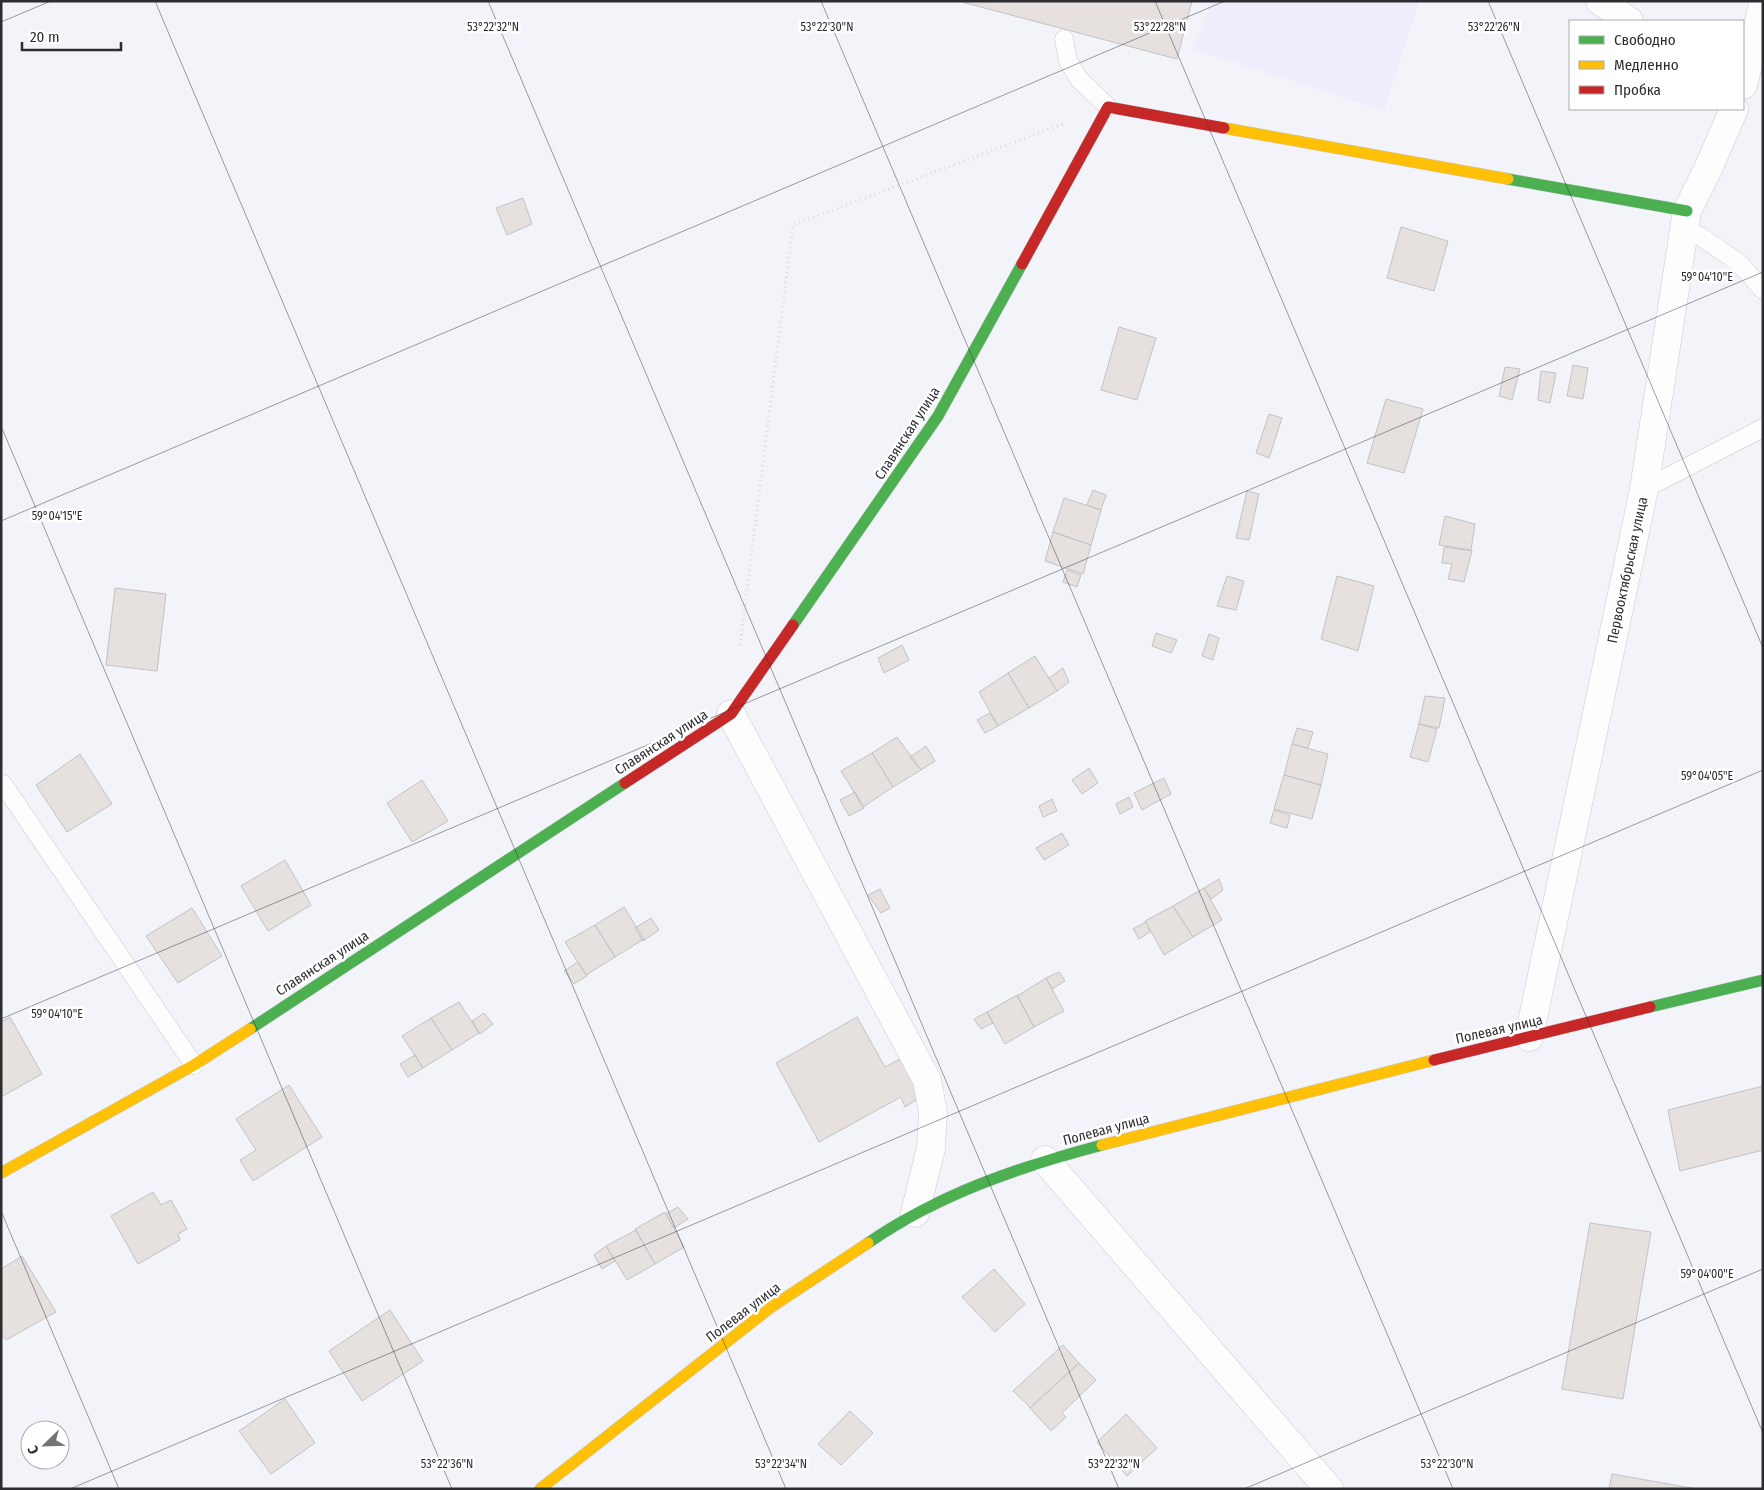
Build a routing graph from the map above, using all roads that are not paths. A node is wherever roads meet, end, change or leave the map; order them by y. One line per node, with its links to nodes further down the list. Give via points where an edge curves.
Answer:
1 (1600, 1): 3 (street)
2 (1763, 5): 5 (street)
3 (1628, 20)
4 (1064, 39): 6 (lane, via 1068,61 1080,79)
5 (1744, 81)
6 (1108, 107): 8 (street); 12 (street, Славянская улица, via 938,416)
7 (1734, 110): 8 (street, Первооктябрьская улица)
8 (1685, 220): 9 (lane, via 1700,236 1739,263); 11 (street, Первооктябрьская улица)
9 (1763, 290)
10 (1763, 428): 11 (lane)
11 (1644, 489): 15 (street, Первооктябрьская улица)
12 (731, 714): 16 (street, Славянская улица); 19 (street, via 927,1080 933,1113 931,1148)
13 (3, 784): 16 (lane)
14 (1763, 980): 15 (street, Полевая улица)
15 (1529, 1037): 17 (street, Полевая улица)
16 (194, 1065): 18 (street, Славянская улица)
17 (1045, 1160): 19 (street, Полевая улица, via 977,1184); 21 (street)
18 (1, 1173)
19 (915, 1213): 20 (street, Полевая улица, via 770,1308)
20 (540, 1489)
21 (1329, 1489)

